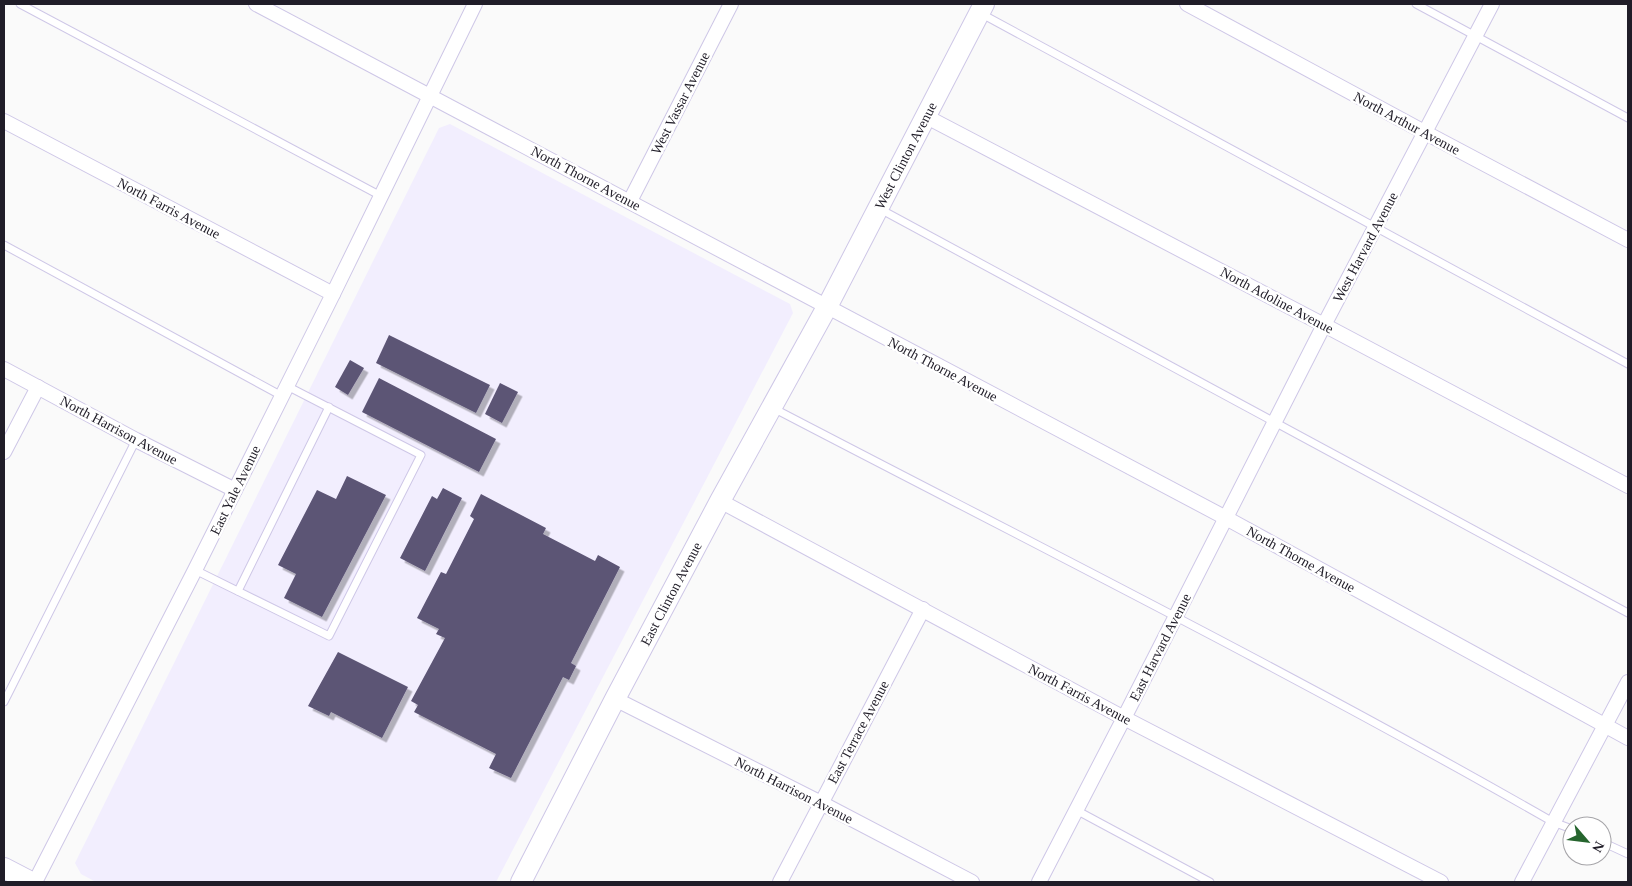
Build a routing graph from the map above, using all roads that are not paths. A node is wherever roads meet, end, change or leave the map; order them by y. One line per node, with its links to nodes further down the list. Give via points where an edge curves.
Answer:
1 (20, 4): 15 (lane)
2 (256, 4): 10 (street, North Thorne Avenue)
3 (475, 4): 10 (street, East Yale Avenue)
4 (731, 4): 16 (street, West Vassar Avenue)
5 (1187, 4): 14 (street, North Arthur Avenue)
6 (1416, 4): 9 (lane)
7 (1492, 4): 9 (street, West Harvard Avenue)
8 (982, 8): 11 (main road, West Clinton Avenue); 18 (lane)
9 (1475, 36): 12 (lane); 14 (street, West Harvard Avenue)
10 (430, 96): 15 (street, East Yale Avenue); 16 (street, North Thorne Avenue)
11 (925, 116): 17 (main road, West Clinton Avenue); 23 (street, North Adoline Avenue)
12 (1628, 118)
13 (4, 121): 21 (street, North Farris Avenue)
14 (1426, 133): 18 (street, West Harvard Avenue); 19 (street, North Arthur Avenue)
15 (381, 196): 21 (street, East Yale Avenue)
16 (630, 201): 22 (street, North Thorne Avenue)
17 (878, 208): 22 (main road, West Clinton Avenue); 30 (lane)
18 (1376, 226): 23 (street, West Harvard Avenue); 24 (lane)
19 (1628, 240)
20 (4, 245): 27 (lane)
21 (334, 294): 27 (street, East Yale Avenue)
22 (827, 307): 29 (main road, East Clinton Avenue); 36 (street, North Thorne Avenue)
23 (1324, 325): 30 (street, West Harvard Avenue); 33 (street, North Adoline Avenue)
24 (1628, 364)
25 (4, 369): 26 (street, North Harrison Avenue)
26 (38, 387): 31 (street, North Harrison Avenue); 32 (street)
27 (284, 391): 28 (lane); 34 (street, East Yale Avenue)
28 (329, 407): 38 (lane); 38 (lane, via 421,455 329,636)
29 (772, 408): 35 (main road, East Clinton Avenue); 41 (lane)
30 (1275, 422): 36 (street, West Harvard Avenue); 40 (lane)
31 (136, 440): 34 (street, North Harrison Avenue); 44 (lane)
32 (4, 452)
33 (1628, 486)
34 (235, 490): 37 (street, East Yale Avenue)
35 (720, 501): 39 (street, North Farris Avenue); 43 (main road, East Clinton Avenue)
36 (1226, 518): 41 (street, East Harvard Avenue); 46 (street, North Thorne Avenue)
37 (195, 570): 38 (lane); 55 (street, East Yale Avenue)
38 (238, 591)
39 (923, 609): 45 (street, North Farris Avenue); 48 (street, East Terrace Avenue)
40 (1628, 614)
41 (1176, 617): 45 (street, East Harvard Avenue); 50 (lane, via 1427,750)
42 (1628, 682): 46 (street)
43 (615, 699): 48 (street, North Harrison Avenue); 56 (main road, East Clinton Avenue)
44 (4, 702)
45 (1124, 718): 49 (street, East Harvard Avenue); 61 (street, North Farris Avenue)
46 (1605, 725): 47 (street, North Thorne Avenue); 50 (street)
47 (1628, 738)
48 (821, 803): 57 (street, East Terrace Avenue); 58 (street, North Harrison Avenue)
49 (1076, 810): 59 (street, East Harvard Avenue); 60 (lane)
50 (1554, 822): 51 (lane); 62 (street)
51 (1562, 825)
52 (1612, 847): 53 (lane)
53 (1628, 854)
54 (4, 868): 55 (main road)
55 (33, 882)
56 (521, 882)
57 (780, 882)
58 (972, 882)
59 (1039, 882)
60 (1210, 882)
61 (1441, 882)
62 (1522, 882)

